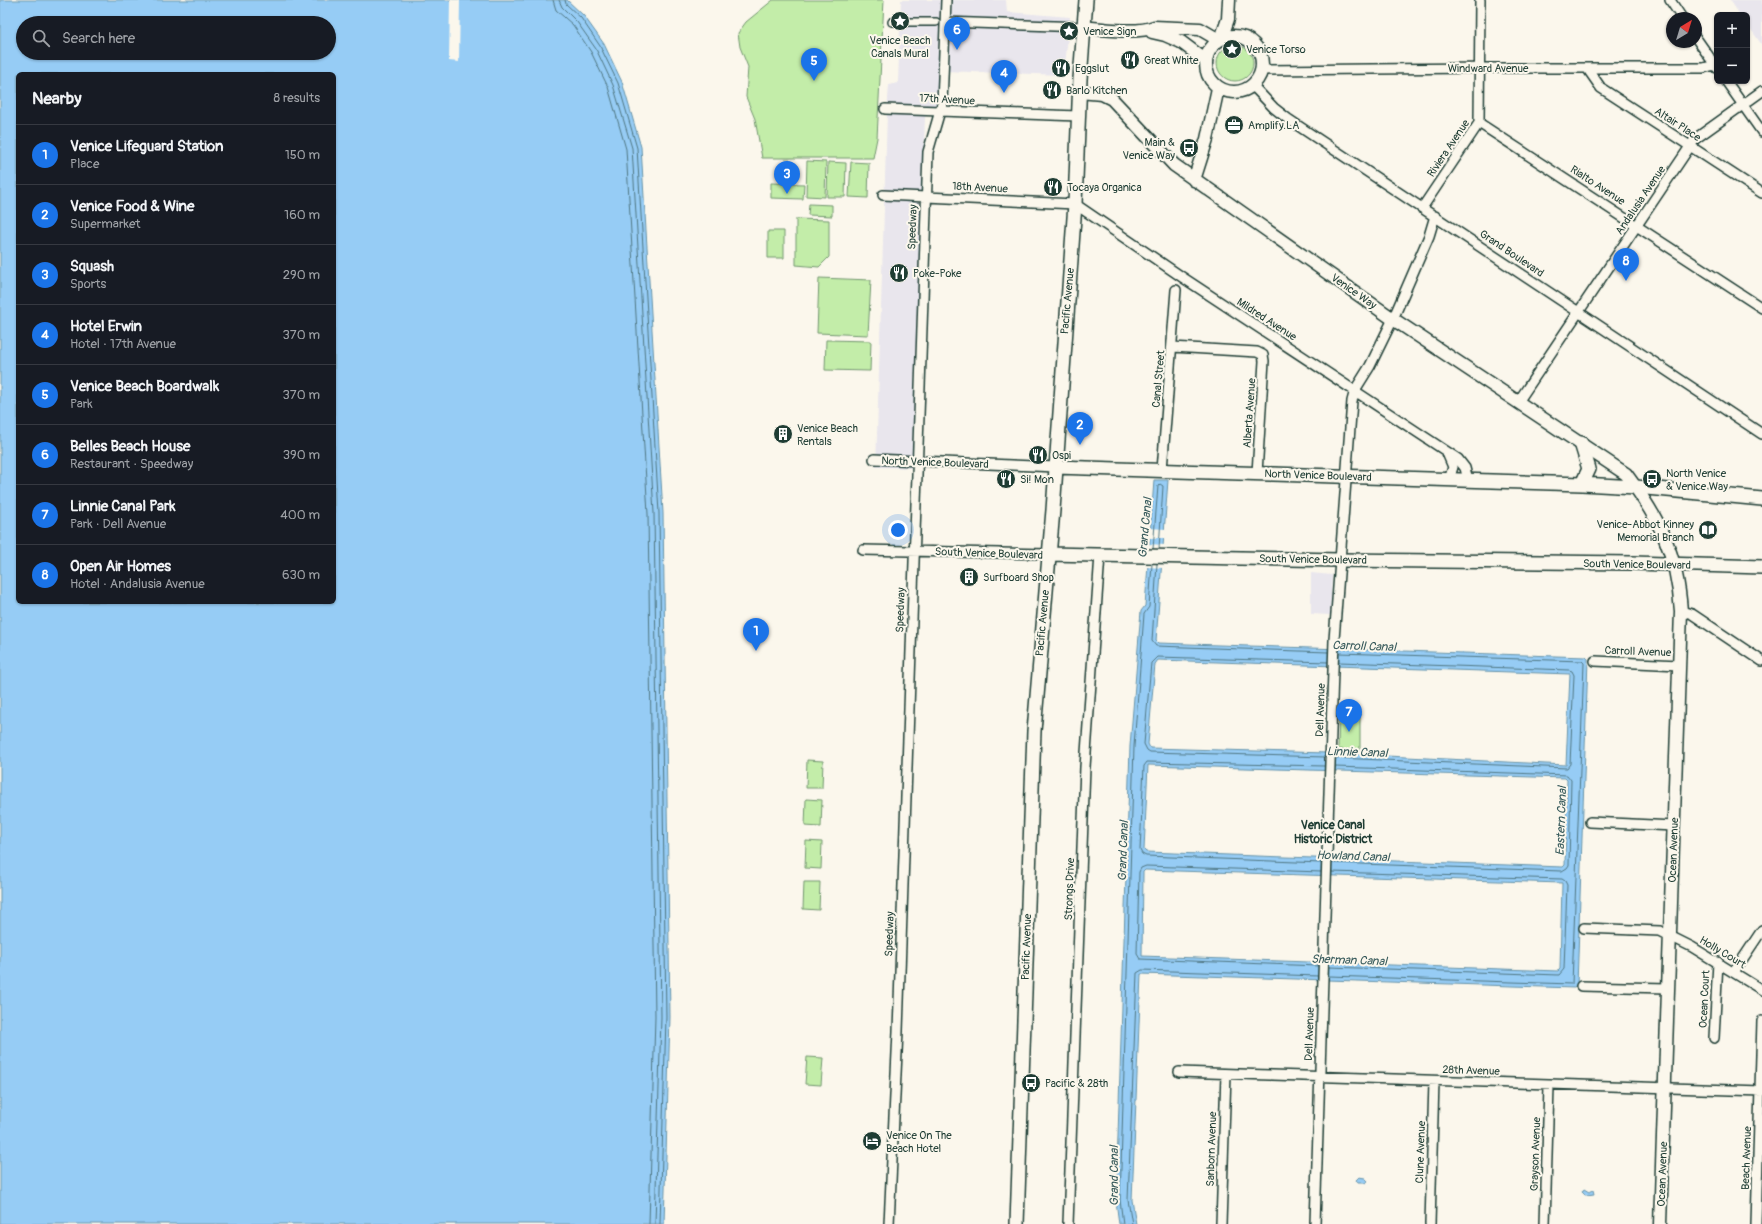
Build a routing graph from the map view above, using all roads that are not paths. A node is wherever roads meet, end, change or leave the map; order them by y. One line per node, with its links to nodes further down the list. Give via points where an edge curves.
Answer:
1 (946, 0): 10 (street, Speedway)
2 (1086, 0): 11 (main road, Pacific Avenue)
3 (1229, 0): 7 (street)
4 (1480, 0): 19 (street, Riviera Avenue)
5 (1670, 0): 6 (street)
6 (1678, 12)
7 (1228, 19): 13 (street); 14 (street)
8 (892, 22): 9 (street)
9 (936, 22)
10 (945, 22): 11 (street); 29 (street, Speedway, via 943,97)
11 (1083, 27): 12 (street); 26 (main road, Pacific Avenue)
12 (1148, 29): 14 (street, via 1200,29); 16 (street, via 1181,42)
13 (1244, 38): 14 (street, via 1232,36); 21 (street, via 1255,45 1259,52)
14 (1220, 39): 16 (street, via 1210,48)
15 (1702, 47): 17 (street)
16 (1206, 60): 24 (street, via 1207,74)
17 (1714, 64)
18 (1714, 67): 20 (street, Windward Avenue)
19 (1480, 68): 20 (street, Windward Avenue); 21 (street, Windward Avenue); 31 (street, Riviera Avenue)
20 (1587, 68): 33 (street, Altair Place, via 1601,88)
21 (1262, 70): 23 (street)
22 (1728, 84): 27 (street)
23 (1252, 86): 24 (street, via 1236,93); 39 (street, Grand Boulevard, via 1288,119)
24 (1218, 88): 34 (street, via 1207,139)
25 (1762, 91): 27 (street, Andalusia Avenue)
26 (1079, 92): 30 (main road, Pacific Avenue); 34 (street, Venice Way, via 1102,94 1116,102 1168,160)
27 (1743, 105): 32 (street); 33 (street, Andalusia Avenue, via 1699,134)
28 (885, 109): 29 (street, 17th Avenue)
29 (940, 112): 30 (street, 17th Avenue); 37 (street, Speedway, via 928,152)
30 (1078, 116): 38 (main road, Pacific Avenue)
31 (1479, 123): 39 (street, Riviera Avenue); 41 (street, Rialto Avenue)
32 (1762, 132)
33 (1690, 146): 35 (street, Altair Place); 41 (street, Andalusia Avenue)
34 (1194, 180): 45 (street, Venice Way)
35 (1762, 193)
36 (883, 195): 37 (street, 18th Avenue)
37 (926, 196): 38 (street, 18th Avenue); 53 (street, Speedway)
38 (1075, 204): 47 (street, Mildred Avenue); 54 (main road, Pacific Avenue)
39 (1422, 208): 40 (street, Grand Boulevard)
40 (1435, 216): 44 (street, Grand Boulevard); 45 (street)
41 (1638, 226): 43 (street, Rialto Avenue); 44 (street, Andalusia Avenue)
42 (1176, 290): 46 (street, Canal Street)
43 (1762, 308)
44 (1578, 312): 48 (street, Andalusia Avenue); 49 (street, Grand Boulevard)
45 (1393, 319): 47 (street); 48 (street, Venice Way)
46 (1172, 347): 55 (street, Canal Street); 56 (street, Alberta Avenue, via 1256,352 1263,355)
47 (1355, 390): 51 (street, Mildred Avenue); 57 (street, Dell Avenue)
48 (1518, 402): 50 (street, Venice Way)
49 (1762, 434)
50 (1581, 443): 60 (main road, via 1589,469); 61 (street, Venice Way, via 1626,474)
51 (1447, 452): 58 (street, via 1453,467); 59 (street, Mildred Avenue, via 1462,463)
52 (874, 459): 53 (street, North Venice Boulevard)
53 (917, 462): 54 (street, North Venice Boulevard); 64 (street, Speedway)
54 (1056, 467): 55 (main road, North Venice Boulevard); 65 (main road, Pacific Avenue)
55 (1162, 470): 56 (main road, North Venice Boulevard)
56 (1256, 473): 57 (main road, North Venice Boulevard)
57 (1346, 477): 58 (main road, North Venice Boulevard); 67 (street, Dell Avenue)
58 (1449, 480): 59 (main road, North Venice Boulevard)
59 (1468, 480): 60 (main road, North Venice Boulevard)
60 (1582, 484): 61 (main road, North Venice Boulevard)
61 (1636, 487): 62 (main road, North Venice Boulevard); 68 (street, Ocean Avenue, via 1666,536)
62 (1762, 499)
63 (863, 550): 64 (street, South Venice Boulevard)
64 (914, 550): 65 (street, South Venice Boulevard); 93 (street, Speedway)
65 (1048, 554): 66 (main road, South Venice Boulevard); 94 (main road, Pacific Avenue, via 1034,731)
66 (1100, 555): 67 (main road, South Venice Boulevard); 95 (street, Strongs Drive, via 1085,767)
67 (1340, 560): 68 (main road, South Venice Boulevard); 88 (street, Dell Avenue, via 1334,646)
68 (1675, 565): 69 (main road, South Venice Boulevard); 70 (street, Ocean Avenue)
69 (1761, 568)
70 (1681, 611): 72 (street, via 1692,614); 73 (street, Ocean Avenue)
71 (1596, 661): 73 (street, Carroll Avenue)
72 (1762, 661)
73 (1679, 665): 75 (street, Ocean Avenue)
74 (1590, 822): 75 (street)
75 (1674, 826): 78 (street, Ocean Avenue)
76 (1584, 928): 78 (street, Holly Court, via 1660,931)
77 (1762, 930): 80 (street)
78 (1670, 936): 79 (street, Holly Court); 82 (street, Ocean Avenue)
79 (1718, 962): 80 (street, Holly Court); 85 (street, Ocean Court)
80 (1734, 972): 83 (street, Holly Court)
81 (1582, 986): 82 (street)
82 (1667, 988): 91 (street, Ocean Avenue)
83 (1762, 990)
84 (1762, 1021): 92 (street, Beach Avenue)
85 (1714, 1038)
86 (1179, 1072): 87 (street, 28th Avenue)
87 (1226, 1074): 88 (street, 28th Avenue); 96 (street, Sanborn Avenue)
88 (1320, 1077): 89 (street, 28th Avenue); 97 (street, Dell Avenue)
89 (1434, 1081): 90 (street, 28th Avenue); 98 (street, Clune Avenue)
90 (1549, 1086): 91 (street, 28th Avenue); 99 (street, Grayson Avenue)
91 (1664, 1089): 92 (street, 28th Avenue); 100 (street, Ocean Avenue)
92 (1761, 1091): 101 (street, Beach Avenue)
93 (889, 1224)
94 (1017, 1224)
95 (1068, 1224)
96 (1221, 1224)
97 (1315, 1224)
98 (1430, 1224)
99 (1545, 1224)
100 (1660, 1224)
101 (1756, 1224)

